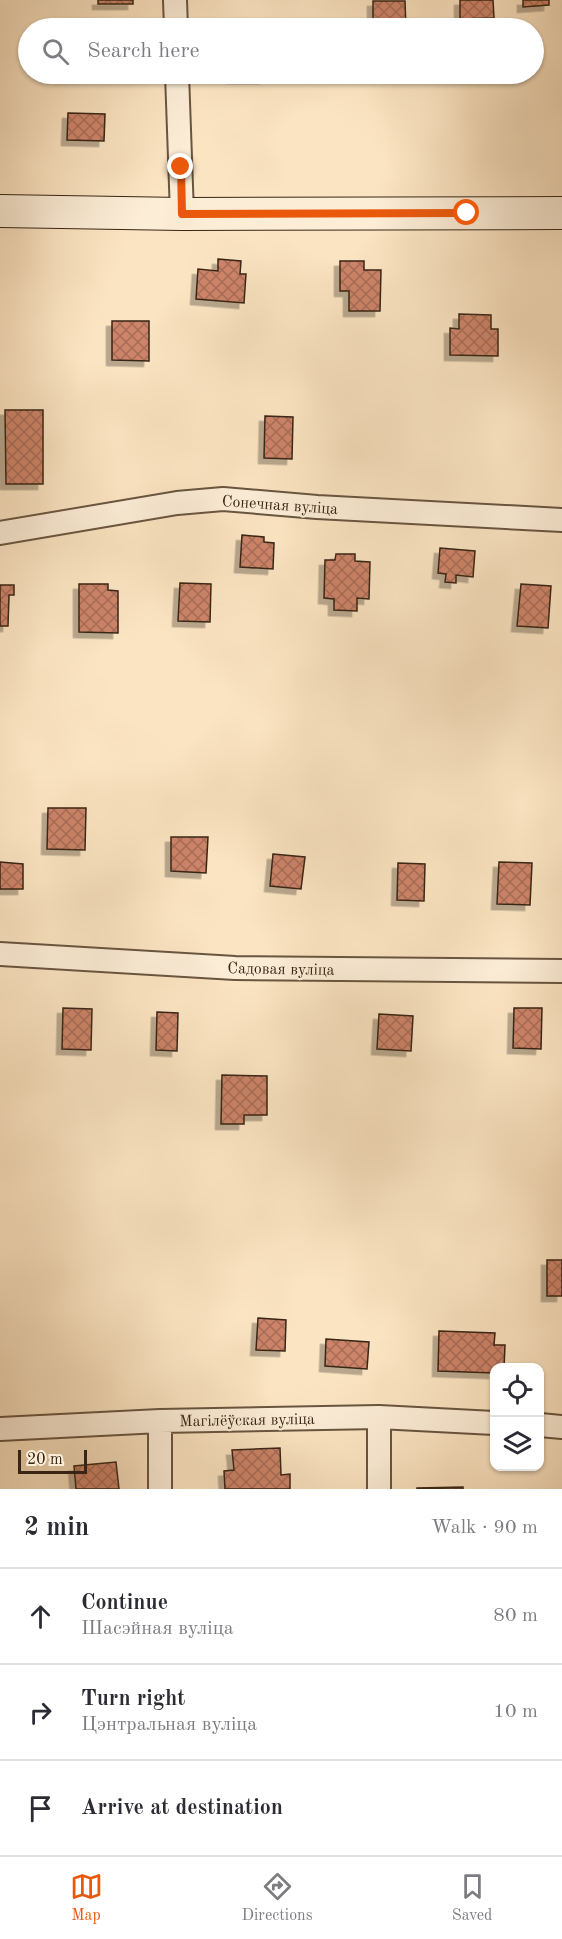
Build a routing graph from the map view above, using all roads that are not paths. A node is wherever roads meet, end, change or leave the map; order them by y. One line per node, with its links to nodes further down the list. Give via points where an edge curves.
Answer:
1 (175, 0): 2 (street)
2 (176, 18)
3 (177, 84): 6 (street)
4 (0, 211): 6 (main road)
5 (562, 213): 6 (main road)
6 (182, 214)
7 (562, 520): 8 (street, Сонечная вуліца, via 224,499 177,503)
8 (0, 533)
9 (0, 954): 10 (street, Садовая вуліца, via 235,968)
10 (562, 971)
11 (379, 1417): 12 (street, Магілёўская вуліца); 13 (street, Магілёўская вуліца); 18 (street)
12 (160, 1421): 16 (street, Магілёўская вуліца); 17 (street)
13 (490, 1423)
14 (544, 1425): 15 (street)
15 (562, 1427)
16 (0, 1429)
17 (160, 1489)
18 (379, 1489)

